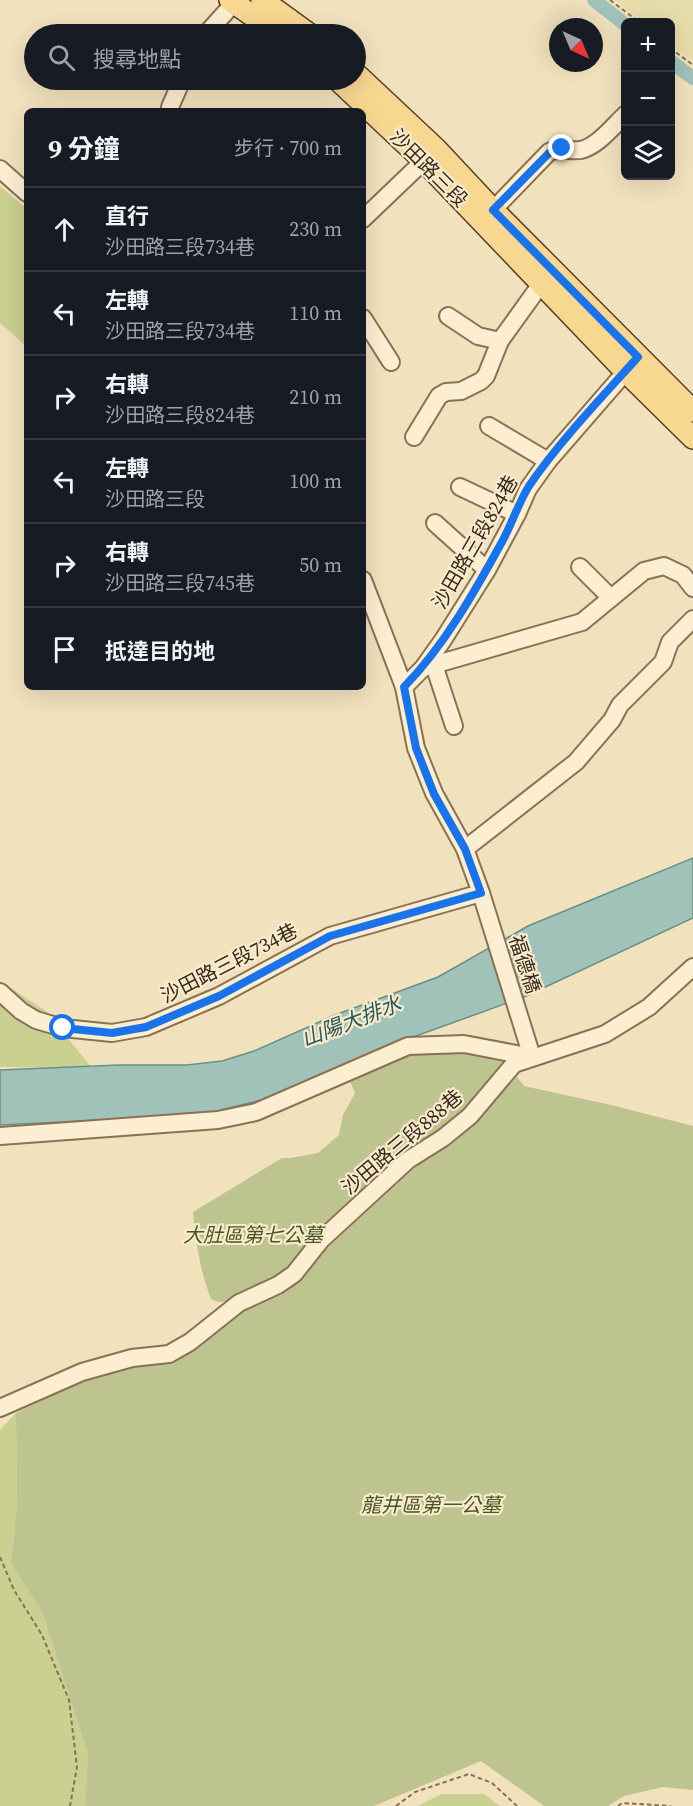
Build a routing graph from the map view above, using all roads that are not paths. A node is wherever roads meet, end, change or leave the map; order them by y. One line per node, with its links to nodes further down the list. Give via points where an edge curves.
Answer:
1 (262, 0): 5 (main road)
2 (232, 2): 3 (street); 4 (main road)
3 (214, 24)
4 (264, 24)
5 (295, 24)
6 (366, 85): 11 (main road, 沙田路三段)
7 (178, 90): 9 (street)
8 (350, 90): 11 (main road, 沙田路三段)
9 (170, 107)
10 (621, 119): 14 (street, via 584,149 556,148 549,153)
11 (429, 155): 14 (main road, 沙田路三段); 15 (street); 16 (main road, 沙田路三段)
12 (0, 169): 13 (street)
13 (24, 190)
14 (493, 210): 21 (main road, 沙田路三段)
15 (366, 216)
16 (541, 284): 19 (street); 21 (main road, 沙田路三段)
17 (448, 316): 19 (street, via 478,336)
18 (366, 323): 20 (street)
19 (500, 341): 24 (street, via 486,376 461,391 439,396)
20 (391, 362)
21 (632, 364): 22 (main road, 沙田路三段); 25 (main road, 沙田路三段); 26 (street, 沙田路三段824巷)
22 (693, 411)
23 (489, 426): 26 (street)
24 (414, 436)
25 (693, 438)
26 (548, 461): 28 (street, 沙田路三段824巷, via 528,489)
27 (460, 487): 28 (street)
28 (517, 514): 31 (street, 沙田路三段824巷)
29 (435, 523): 31 (street)
30 (580, 567): 34 (street)
31 (487, 570): 36 (street, 沙田路三段824巷)
32 (366, 588): 37 (street)
33 (693, 588): 34 (street, 沙田路三段824巷, via 683,574 664,566 644,571)
34 (611, 598): 36 (street, 沙田路三段824巷, via 582,622)
35 (693, 619): 39 (street, via 670,642 663,662 620,705 576,762)
36 (429, 666): 37 (street, 沙田路三段824巷); 38 (street)
37 (404, 687): 39 (street, via 416,748 434,794)
38 (454, 726)
39 (465, 849): 40 (street)
40 (481, 893): 42 (street, 沙田路三段734巷, via 330,936 219,996 146,1027 112,1033 63,1028 36,1020); 43 (street, 福德橋)
41 (693, 967): 43 (street, via 649,1007 605,1034)
42 (0, 992)
43 (532, 1057): 44 (street, via 464,1044 408,1046 256,1112 218,1120); 45 (street, 沙田路三段888巷, via 514,1064 470,1116 408,1160 321,1240 294,1274 278,1285 239,1303 169,1354 132,1358 82,1372)
44 (0, 1136)
45 (0, 1408)

